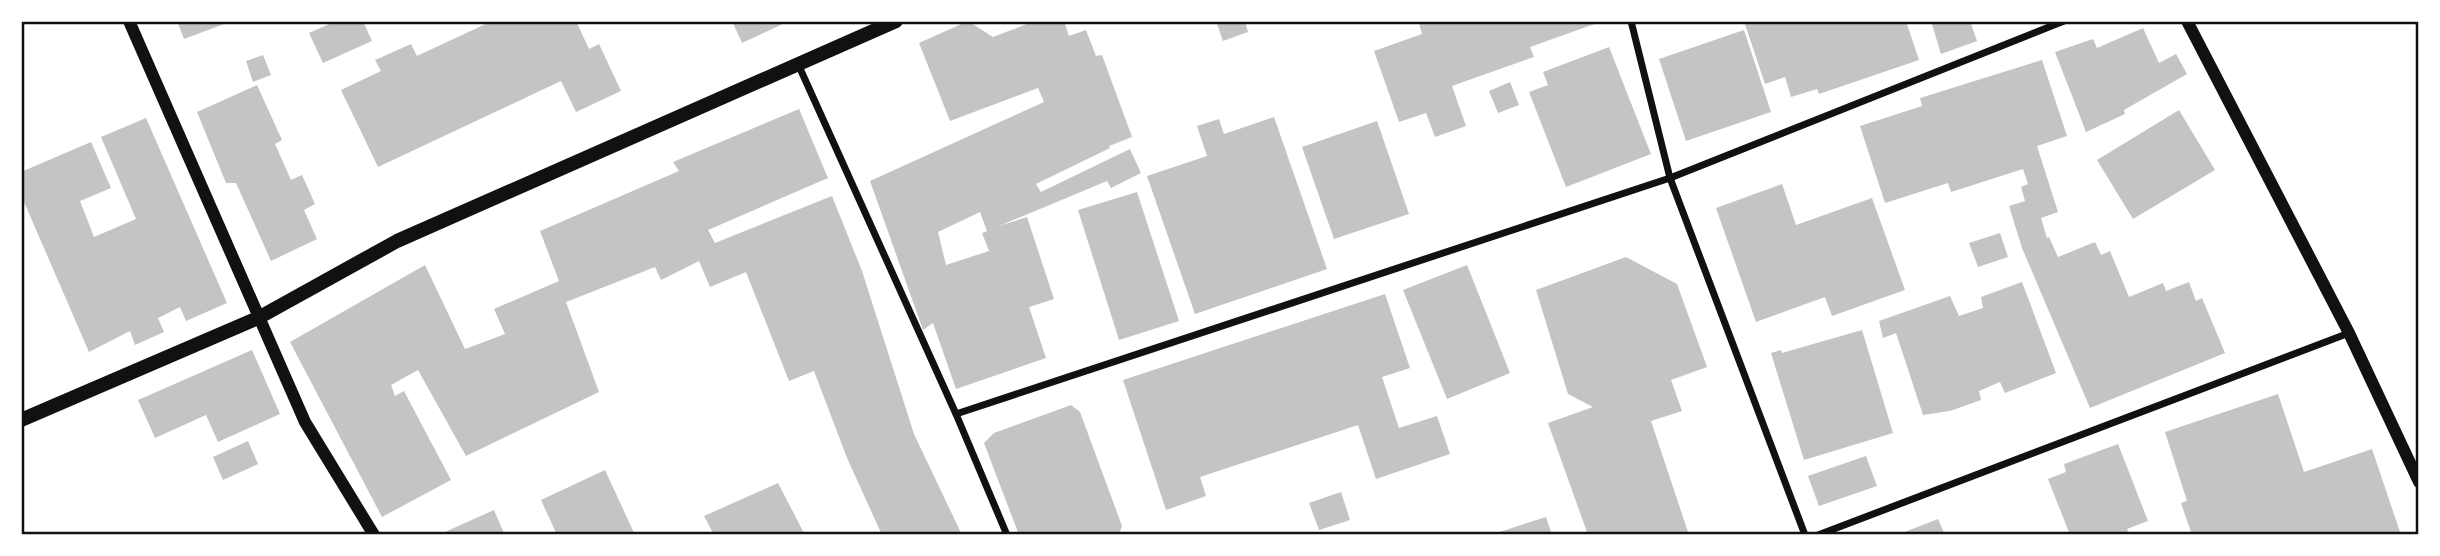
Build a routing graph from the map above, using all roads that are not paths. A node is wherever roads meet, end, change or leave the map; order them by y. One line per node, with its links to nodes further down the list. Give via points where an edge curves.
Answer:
1 (128, 21): 8 (street)
2 (896, 21): 6 (main road)
3 (1630, 21): 7 (street)
4 (2064, 21): 7 (street)
5 (2187, 21): 9 (street)
6 (798, 64): 8 (main road, via 397,241); 10 (street)
7 (1670, 177): 10 (street); 15 (street)
8 (258, 318): 11 (main road); 13 (street, via 305,422)
9 (2349, 333): 12 (street); 16 (street)
10 (956, 414): 14 (street)
11 (21, 420)
12 (2419, 482)
13 (373, 535)
14 (1007, 535)
15 (1805, 535)
16 (1818, 535)

